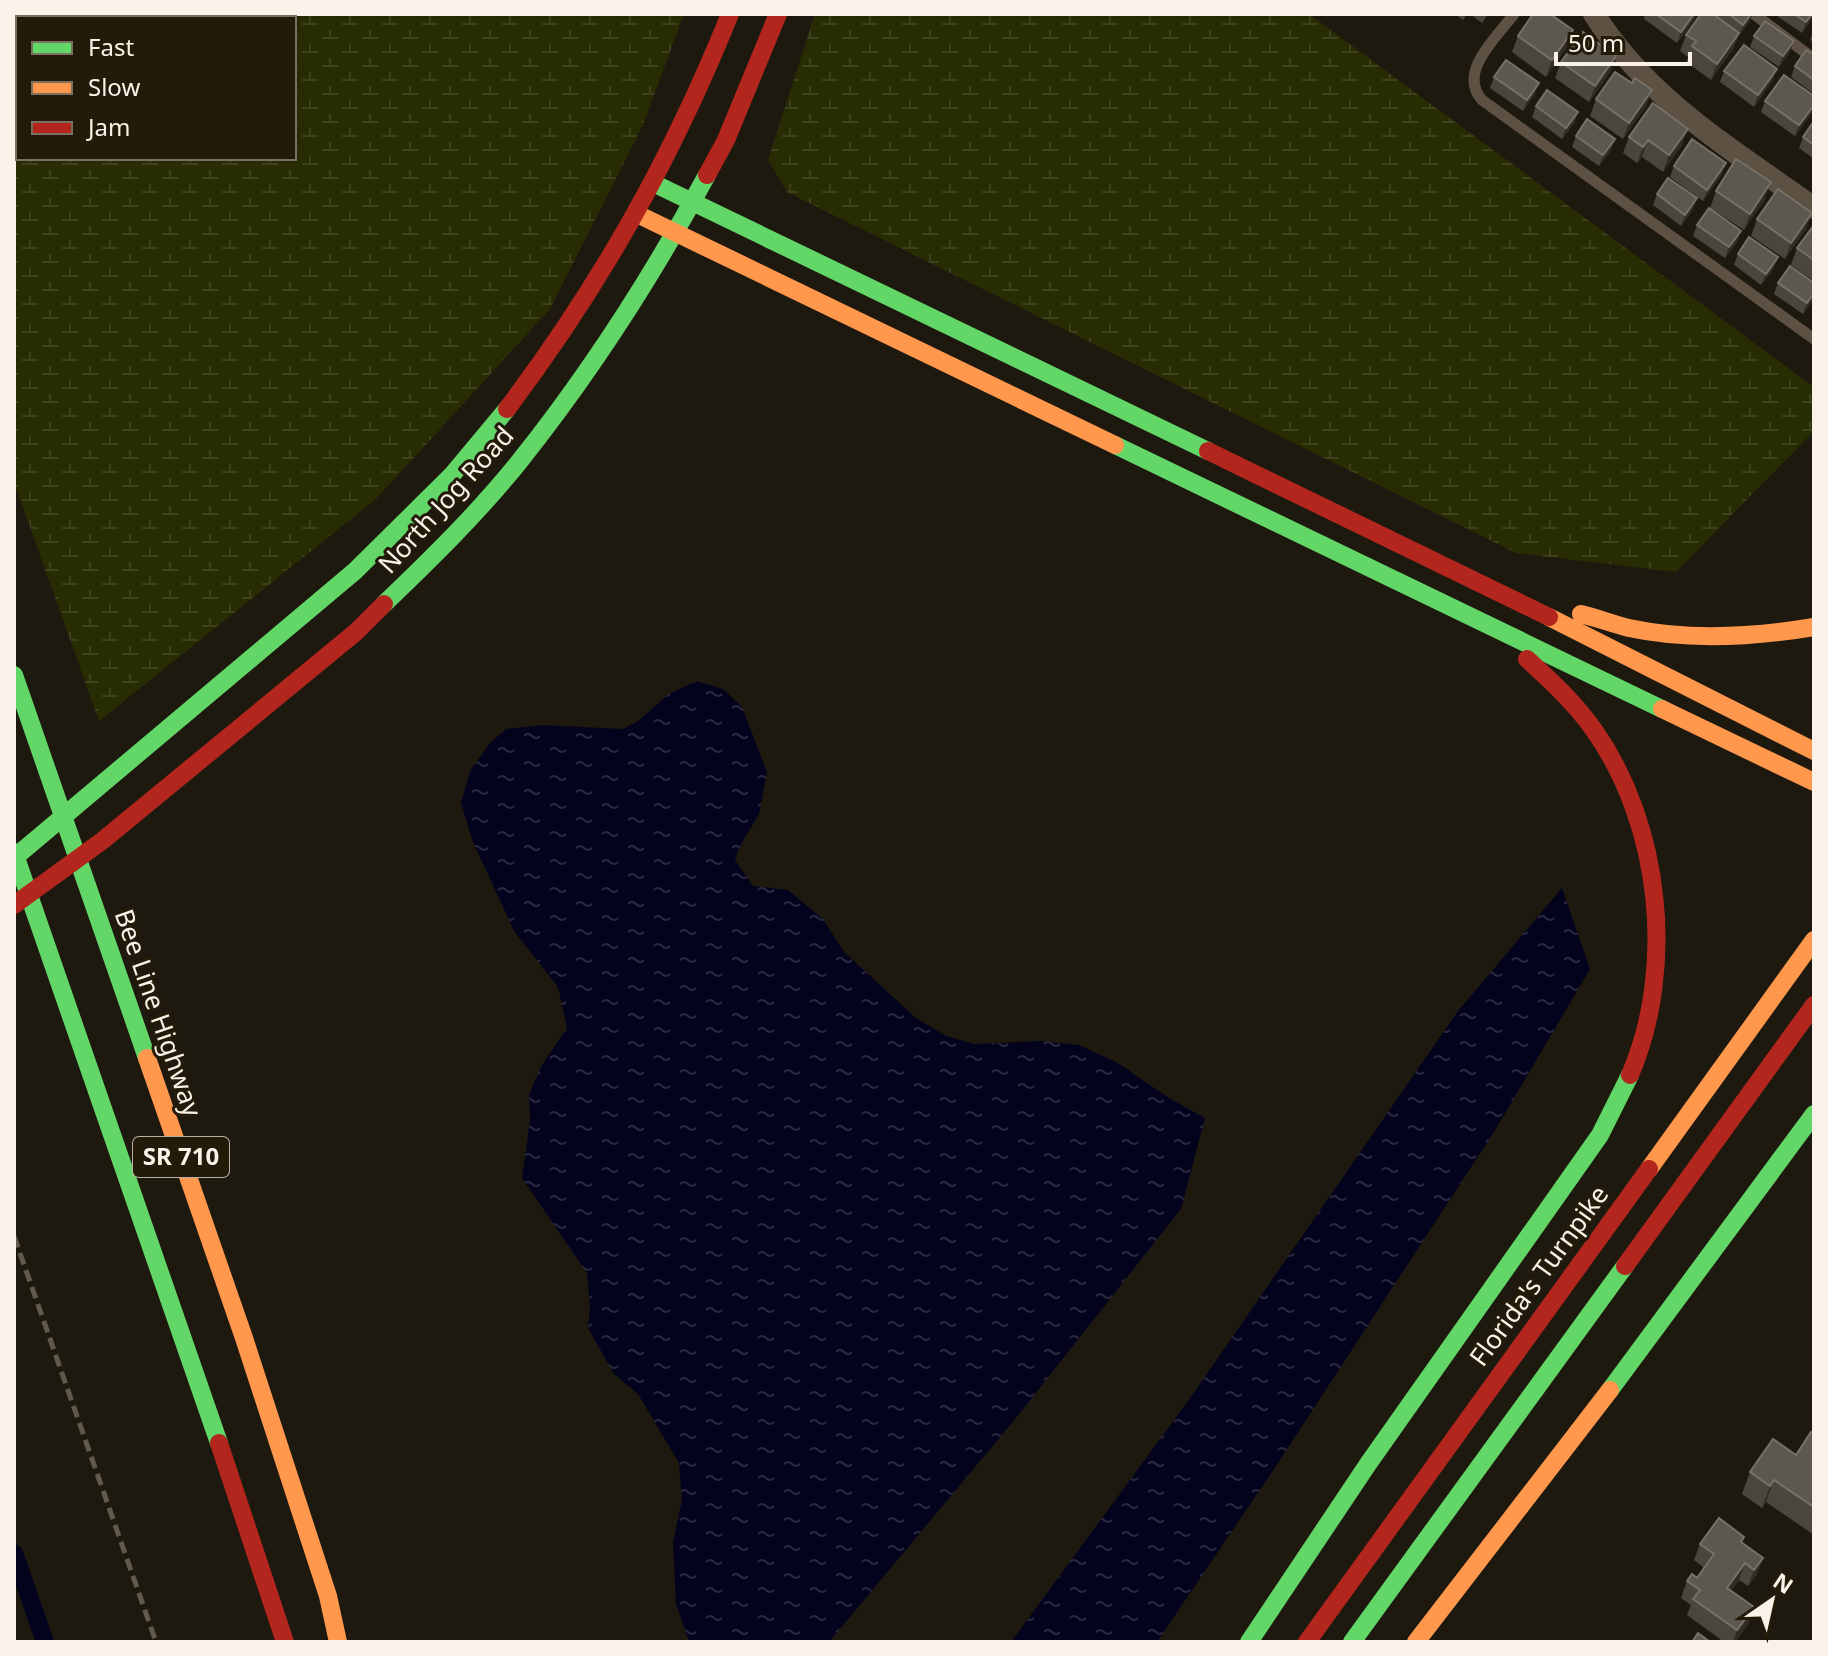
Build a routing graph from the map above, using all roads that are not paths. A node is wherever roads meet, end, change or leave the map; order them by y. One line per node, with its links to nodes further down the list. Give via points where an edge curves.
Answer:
1 (730, 14): 7 (main road, North Jog Road)
2 (778, 14): 8 (main road, North Jog Road, via 726,140)
3 (1514, 14): 12 (lane, via 1473,71 1475,92 1482,100)
4 (1594, 14): 9 (street, via 1615,47 1663,97)
5 (1754, 14): 6 (lane)
6 (1814, 59)
7 (653, 183): 8 (main road); 10 (main road, North Jog Road)
8 (693, 202): 11 (main road, North Jog Road); 13 (main road)
9 (1814, 208)
10 (637, 214): 11 (main road); 20 (main road, North Jog Road, via 530,378 402,528 327,597)
11 (675, 234): 13 (main road); 22 (main road, North Jog Road, via 563,404 431,559 356,632)
12 (1814, 339)
13 (1056, 397): 14 (main road); 15 (main road)
14 (1490, 587): 16 (main road, via 1629,628 1688,635); 18 (main road)
15 (1479, 622): 19 (main road); 30 (main road, via 1551,677 1615,764 1641,829 1654,887 1657,953 1648,1019 1628,1082 1600,1135)
16 (1814, 627)
17 (14, 675): 20 (main road, Bee Line Highway / SR 710)
18 (1814, 751)
19 (1814, 782)
20 (63, 816): 21 (main road, North Jog Road); 22 (main road, Bee Line Highway / SR 710)
21 (15, 856): 23 (main road, SR 710)
22 (77, 858): 23 (main road, North Jog Road); 29 (main road, Bee Line Highway / SR 710, via 244,1338 328,1596)
23 (29, 893): 24 (main road, North Jog Road); 28 (main road, SR 710)
24 (14, 905)
25 (1814, 940): 31 (main road, Florida's Turnpike)
26 (1814, 1005): 32 (main road)
27 (1814, 1114): 33 (main road)
28 (285, 1642)
29 (338, 1642)
30 (1249, 1642)
31 (1307, 1642)
32 (1352, 1642)
33 (1416, 1642)

